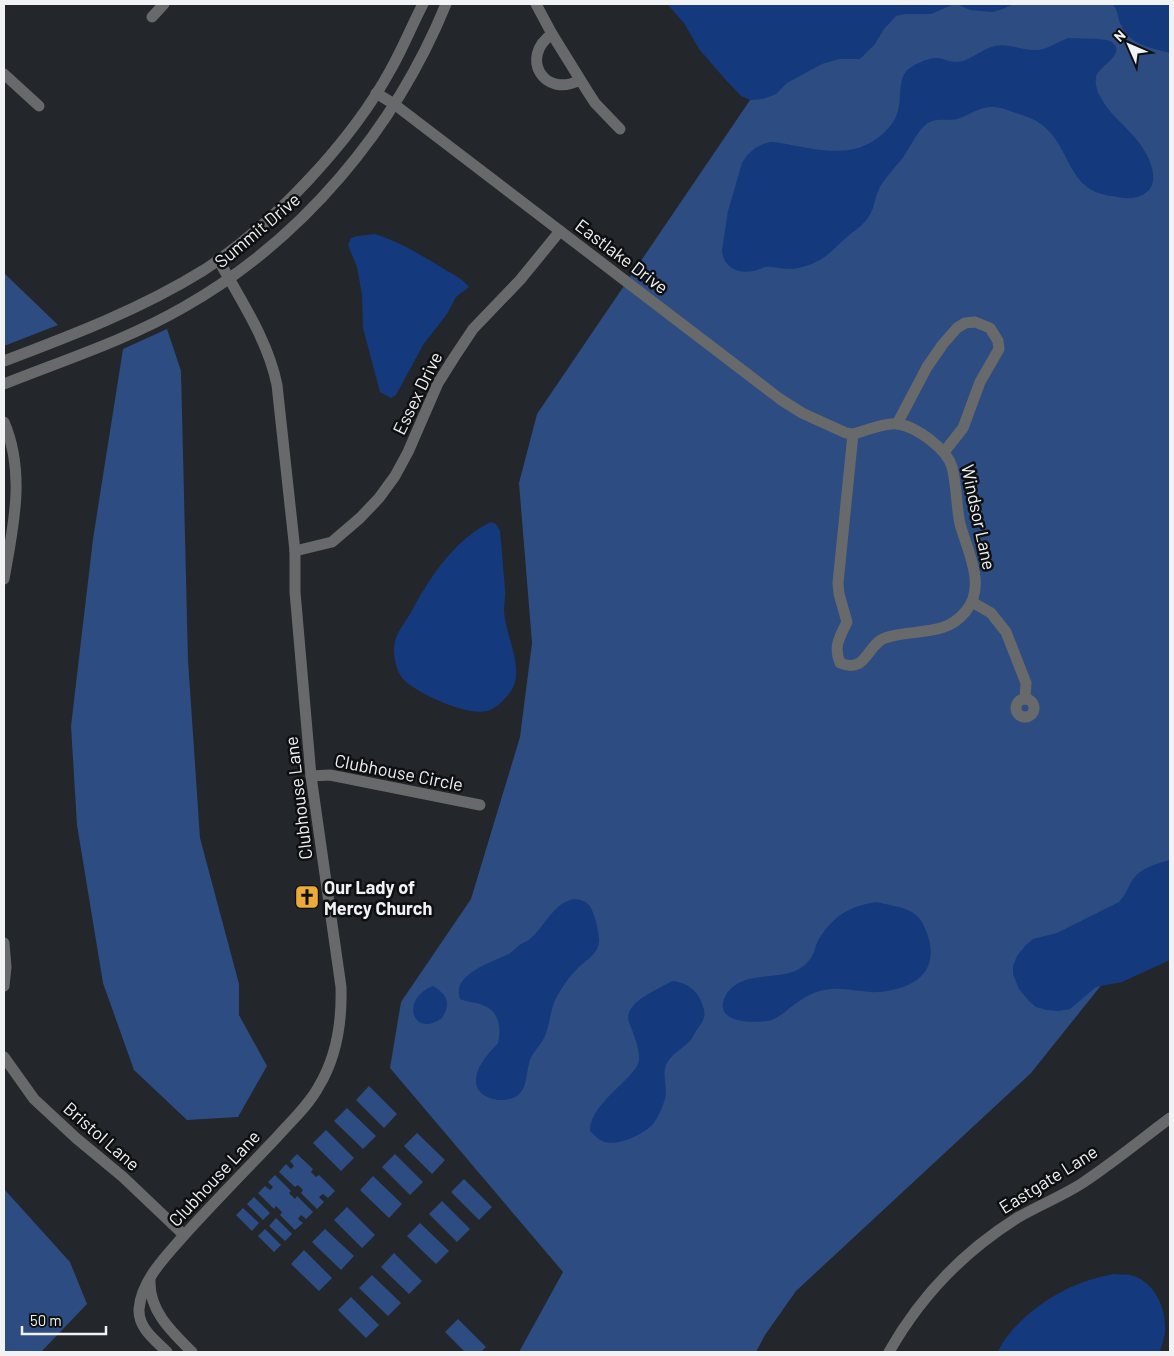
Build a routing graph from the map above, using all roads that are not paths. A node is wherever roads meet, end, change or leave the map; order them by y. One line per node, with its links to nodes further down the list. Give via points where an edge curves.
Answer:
1 (164, 4): 5 (street)
2 (423, 4): 9 (street, Summit Drive)
3 (446, 4): 10 (street, Summit Drive, via 417,66)
4 (536, 4): 6 (street)
5 (152, 17)
6 (552, 34): 8 (street); 8 (street, via 536,53 538,70 549,82 557,85 565,86)
7 (4, 74): 11 (street)
8 (580, 80): 12 (street, via 595,103)
9 (376, 93): 10 (street, Eastlake Drive); 14 (street, Summit Drive, via 333,151 300,188 266,221)
10 (394, 104): 13 (street, Eastlake Drive); 15 (street, Summit Drive, via 346,170 304,216)
11 (38, 106)
12 (620, 129)
13 (560, 231): 20 (street, Eastlake Drive, via 780,399 829,426); 22 (street, Essex Drive, via 520,280 473,329 438,383 408,452 379,498 332,542)
14 (218, 259): 15 (street, Clubhouse Lane); 16 (street, Summit Drive, via 170,290 134,308)
15 (229, 278): 17 (street, Summit Drive, via 185,307 138,331); 22 (street, Clubhouse Lane, via 274,367)
16 (4, 361)
17 (4, 384)
18 (4, 422): 23 (street, via 11,439 16,501)
19 (897, 424): 20 (street); 21 (street, Windsor Lane, via 917,432); 21 (street, via 927,368 956,328 975,322 990,328 999,349 980,382 963,428)
20 (853, 434): 24 (street, via 838,583 847,622 836,647 840,662 848,666 862,662 877,642 886,638 949,625 967,611)
21 (944, 452): 24 (street, Windsor Lane, via 952,466 960,523 973,566 975,588)
22 (295, 551): 26 (street, Clubhouse Lane, via 295,592)
23 (4, 580)
24 (972, 602): 25 (street, via 991,613 1006,632 1026,683)
25 (1025, 699)
26 (311, 776): 27 (street, Clubhouse Circle, via 330,775); 32 (street, Clubhouse Lane, via 341,987 340,1027 334,1051 319,1088)
27 (480, 805)
28 (4, 943): 29 (street)
29 (4, 986)
30 (4, 1057): 32 (street, Bristol Lane, via 34,1098)
31 (1170, 1118): 36 (street, Eastgate Lane, via 1083,1182 1018,1218 966,1256 926,1297)
32 (184, 1235): 33 (street, Clubhouse Lane)
33 (150, 1279): 34 (street, Clubhouse Lane, via 141,1298 141,1322); 35 (street, via 156,1311)
34 (167, 1352)
35 (192, 1352)
36 (889, 1352)

